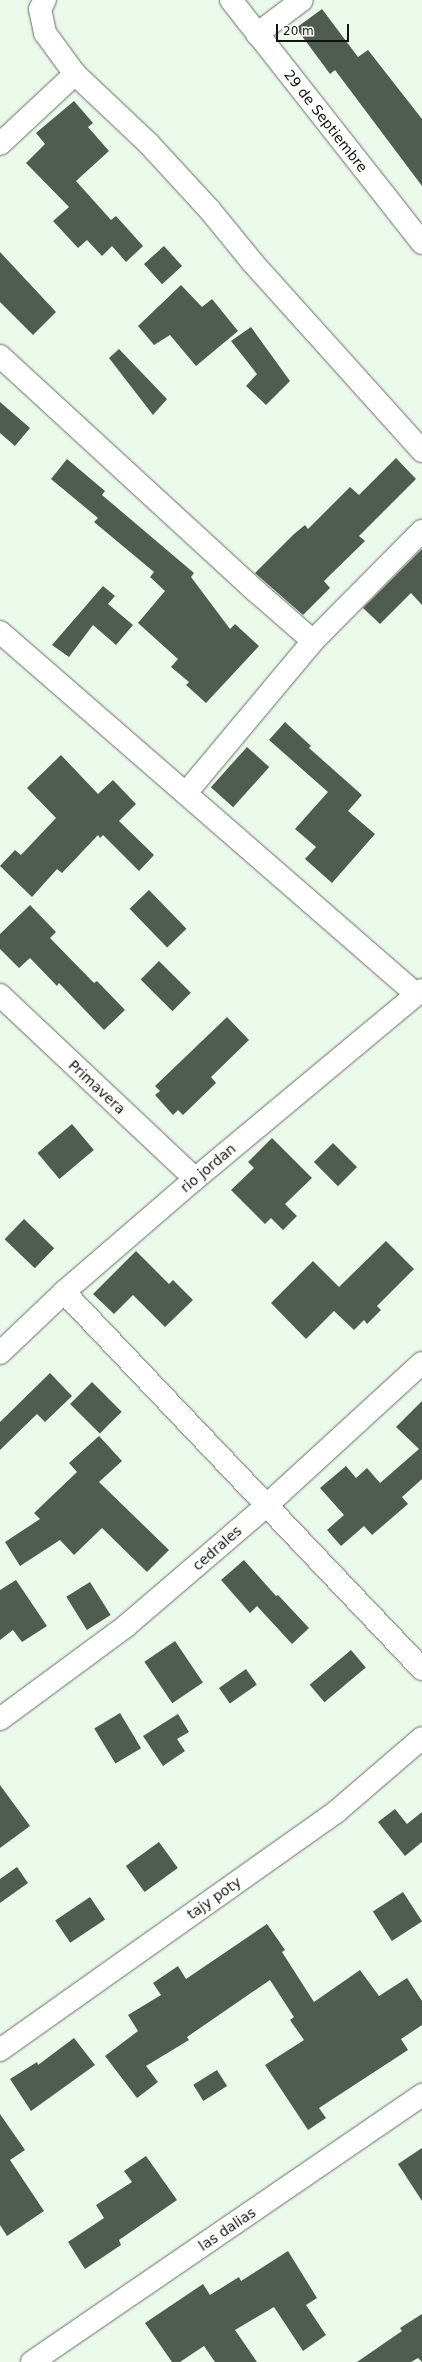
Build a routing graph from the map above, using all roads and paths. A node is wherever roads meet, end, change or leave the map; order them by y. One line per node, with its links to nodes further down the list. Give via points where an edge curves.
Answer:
1 (45, 0): 5 (street, via 40,9 45,33)
2 (230, 0): 4 (street, 29 de Septiembre)
3 (302, 0): 4 (street)
4 (257, 34): 7 (street, 29 de Septiembre)
5 (75, 74): 6 (street); 9 (street, via 148,144 209,209 253,263)
6 (0, 144)
7 (422, 243)
8 (0, 356): 12 (street, via 257,592)
9 (422, 451)
10 (422, 531): 12 (street)
11 (0, 632): 13 (street)
12 (314, 641): 13 (street)
13 (186, 793): 14 (street)
14 (419, 992): 16 (street, rio jordan)
15 (0, 995): 16 (street, Primavera)
16 (195, 1179): 17 (street, rio jordan)
17 (64, 1292): 18 (street, rio jordan); 20 (street)
18 (0, 1353)
19 (422, 1363): 20 (street, cedrales)
20 (267, 1505): 21 (street); 22 (street, cedrales, via 126,1626)
21 (422, 1669)
22 (0, 1719)
23 (422, 1738): 24 (street, tajy poty, via 336,1812)
24 (0, 2050)
25 (422, 2095): 26 (street, las dalias)
26 (32, 2362)

